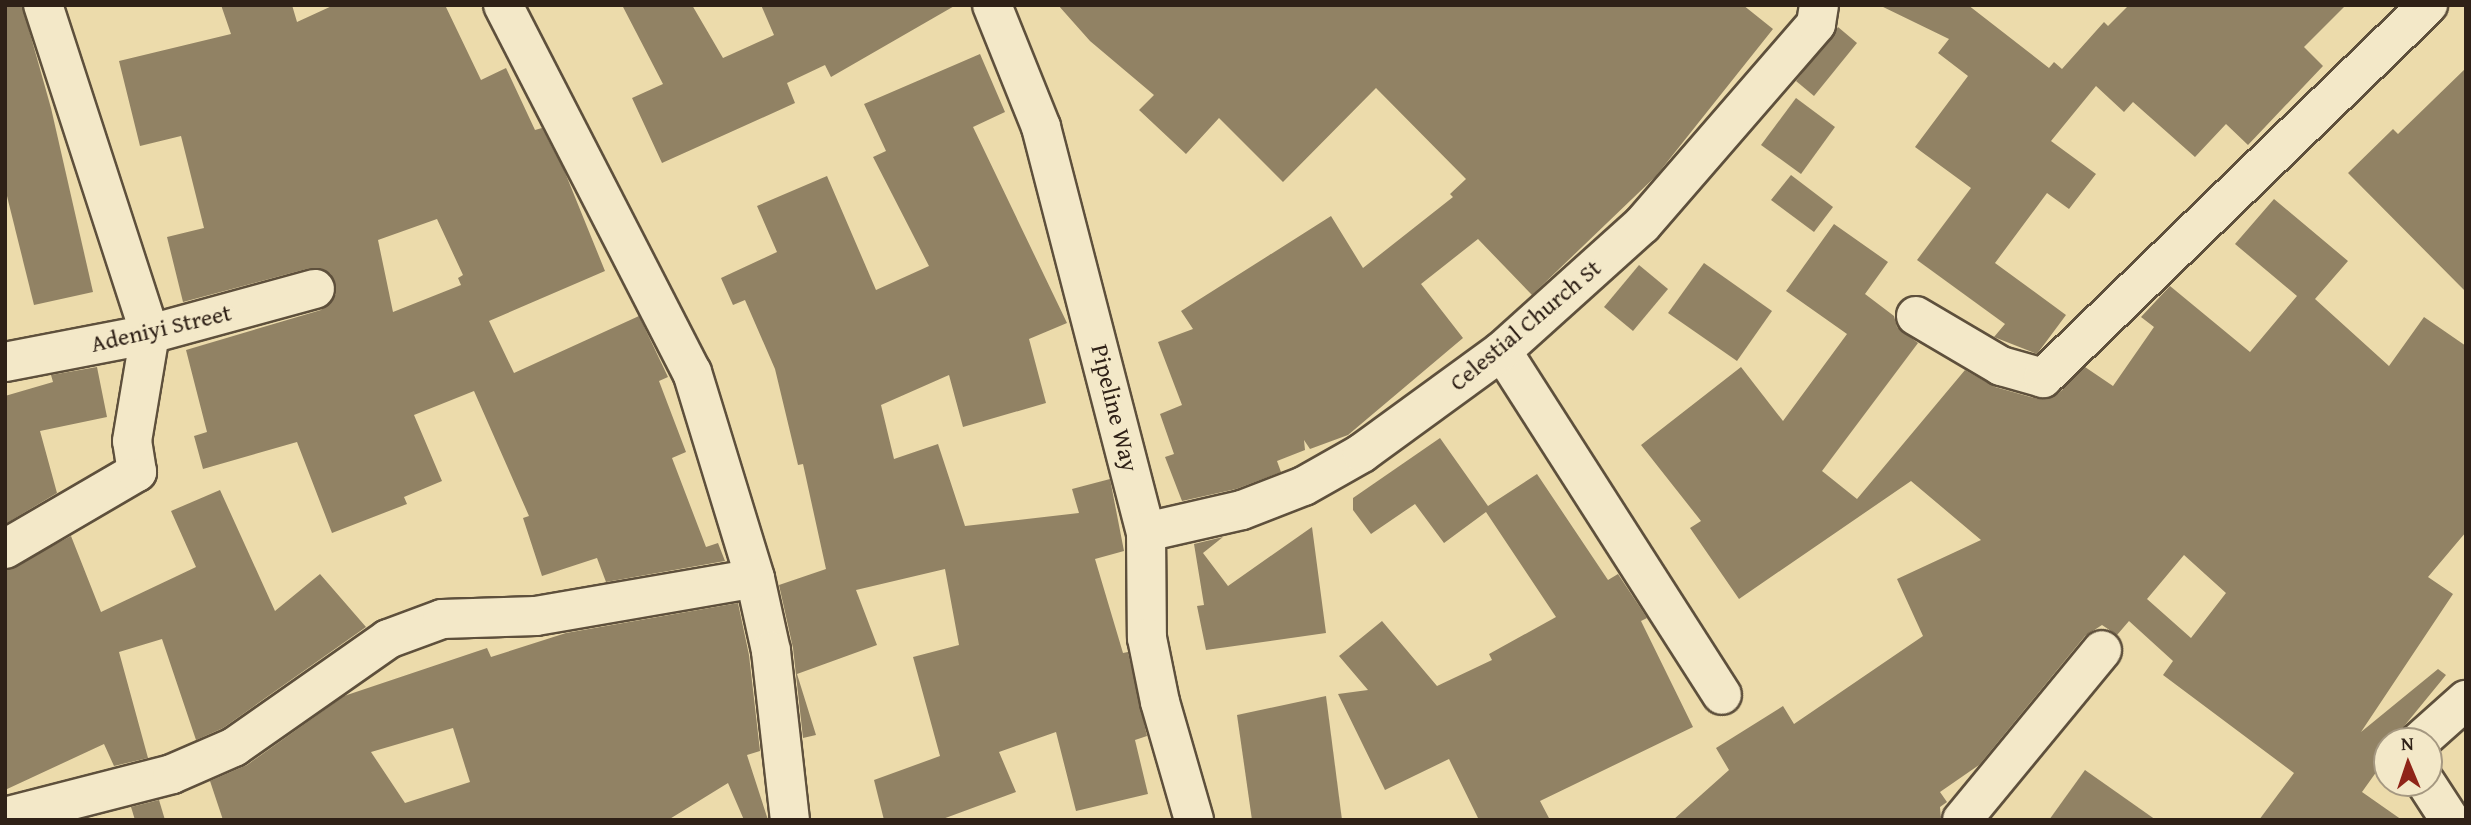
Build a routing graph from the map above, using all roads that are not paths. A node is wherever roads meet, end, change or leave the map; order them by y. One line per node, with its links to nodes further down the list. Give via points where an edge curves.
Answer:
1 (43, 5): 8 (street)
2 (503, 5): 13 (street, via 692,372)
3 (992, 5): 11 (street, Pipeline Way, via 1041,127)
4 (2427, 5): 7 (street, via 2043,378 2001,366)
5 (1810, 11): 9 (street, Celestial Church St, via 1642,225)
6 (315, 289): 8 (street, Adeniyi Street)
7 (1916, 316)
8 (150, 334): 10 (street, Adeniyi Street); 12 (street, via 132,441 137,472)
9 (1502, 351): 11 (street, Celestial Church St, via 1362,453 1304,486 1242,510); 15 (street)
10 (5, 362)
11 (1146, 532): 21 (street, Pipeline Way, via 1147,638)
12 (5, 549)
13 (755, 578): 19 (street, via 536,616 442,619 388,639 234,747 172,774); 20 (street, via 771,651)
14 (2102, 650): 22 (street)
15 (1722, 695)
16 (2466, 700): 17 (street)
17 (2436, 727)
18 (2436, 797): 23 (street)
19 (5, 817)
20 (790, 820)
21 (1194, 820)
22 (1962, 820)
23 (2450, 820)

